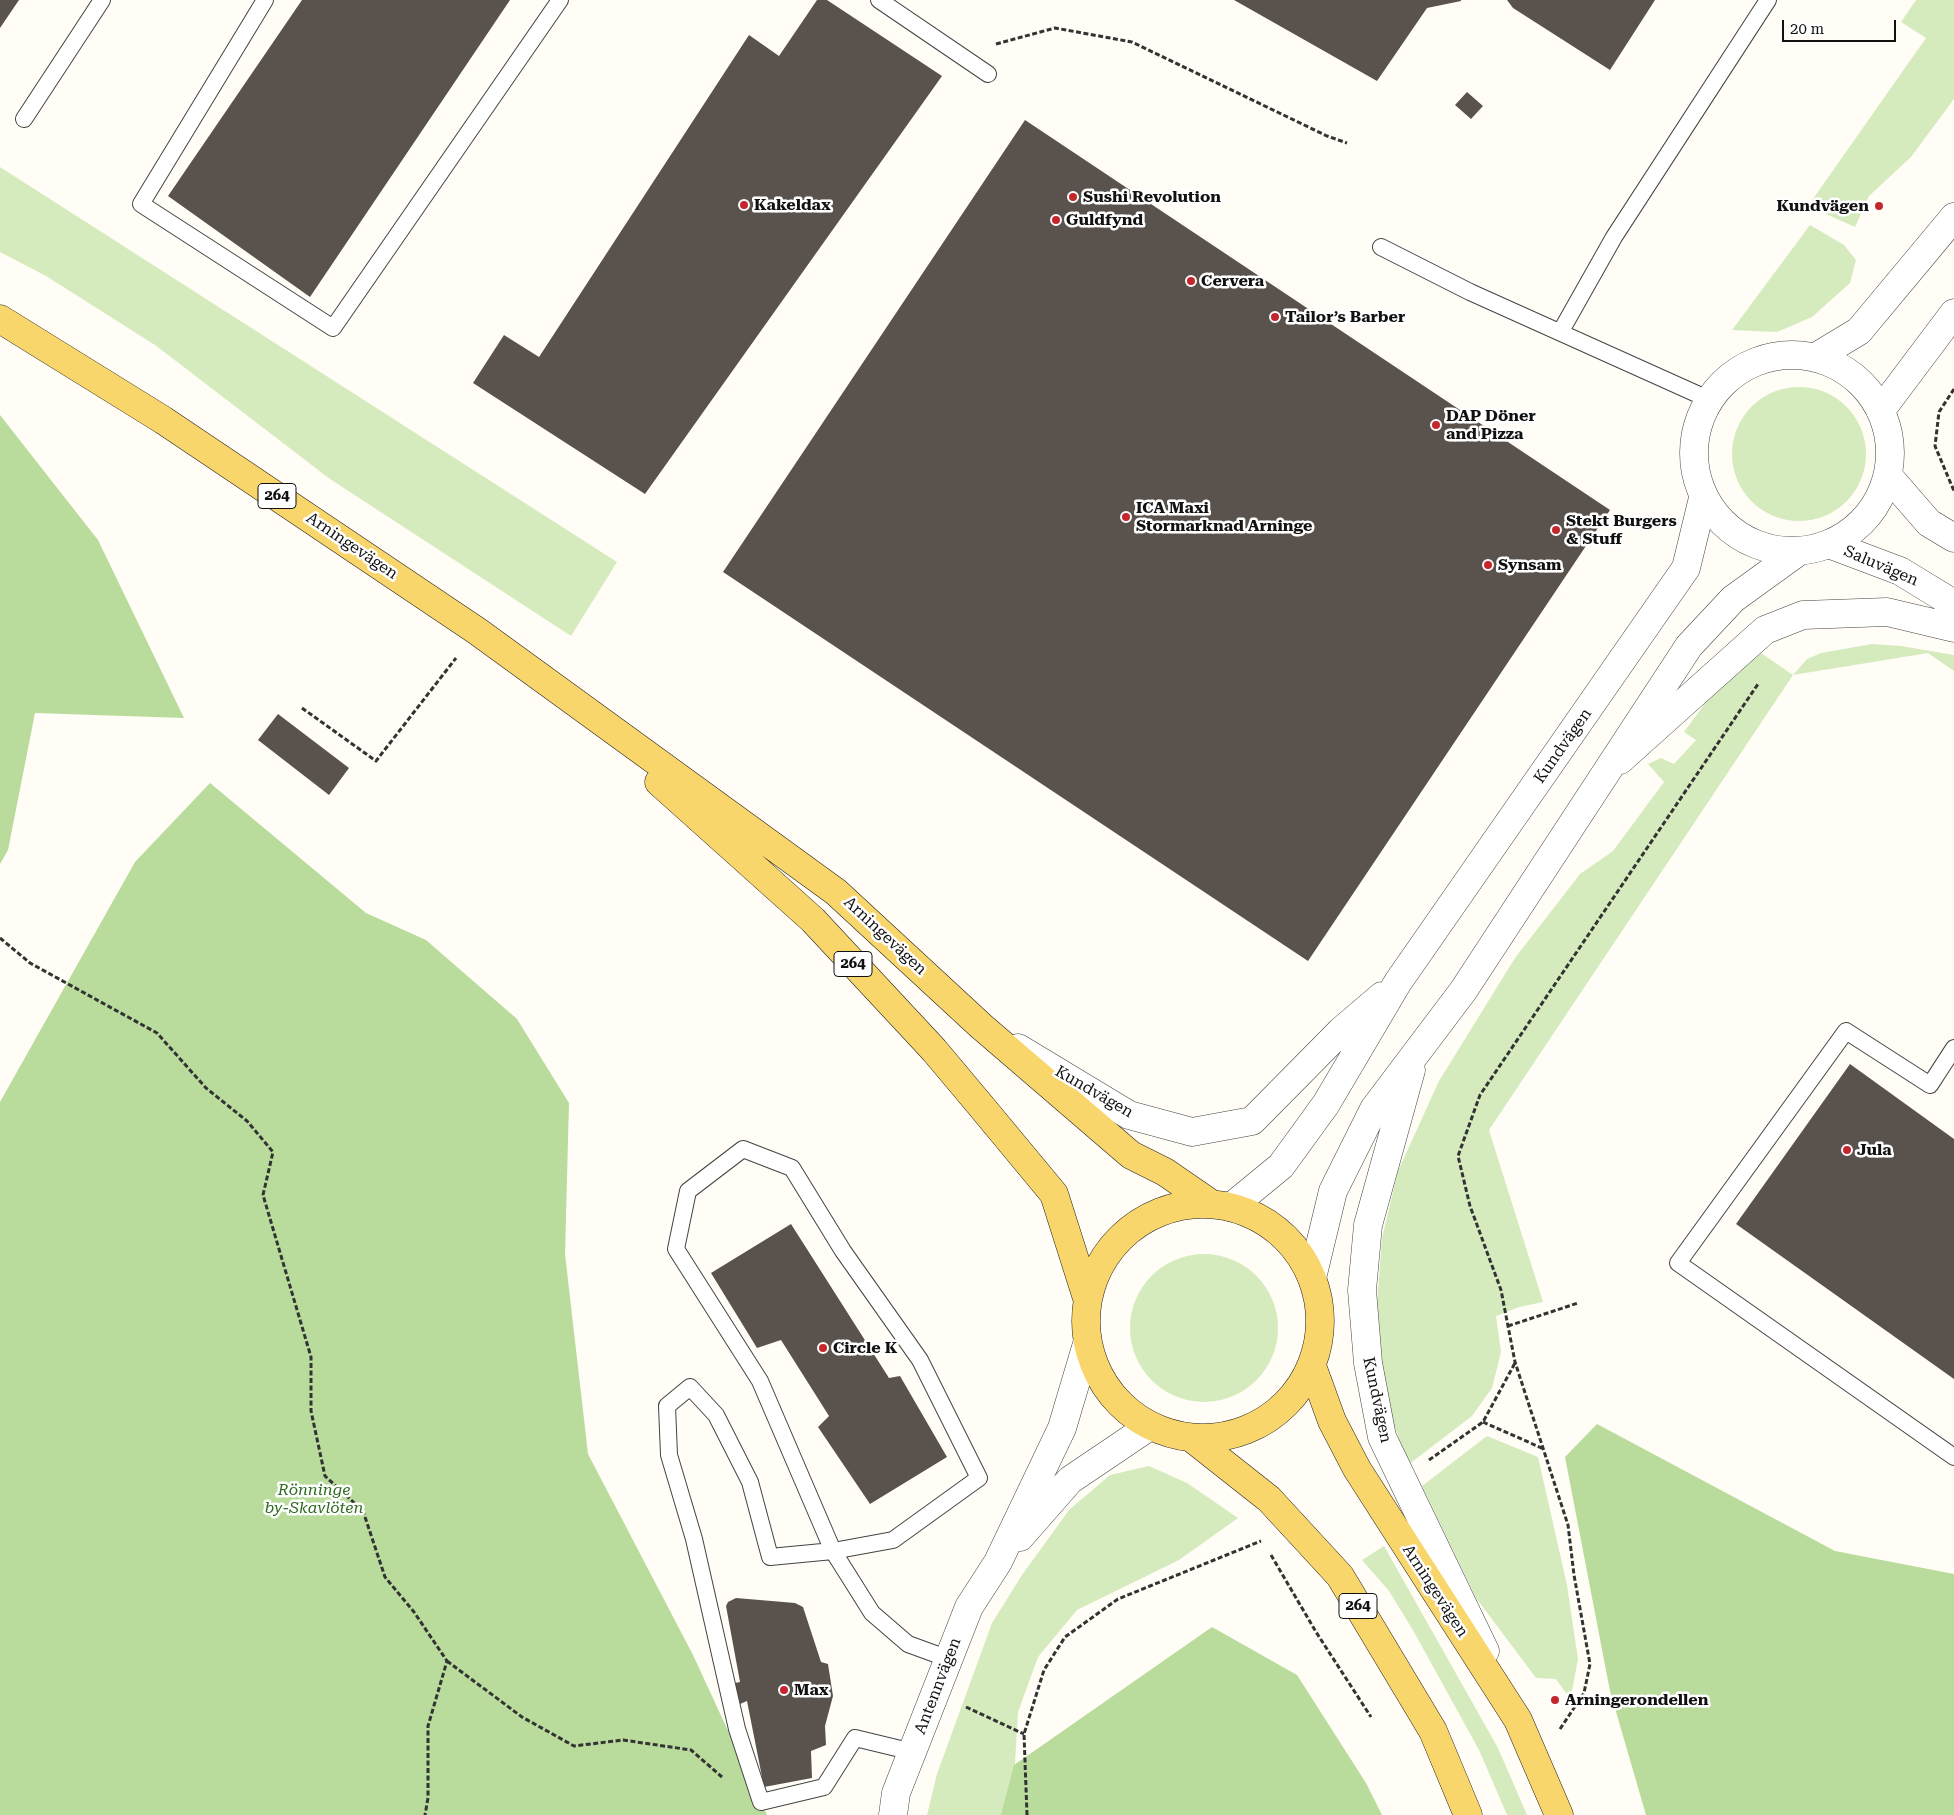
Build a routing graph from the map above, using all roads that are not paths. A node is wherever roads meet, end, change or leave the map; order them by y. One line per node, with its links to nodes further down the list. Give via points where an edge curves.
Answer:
1 (102, 0): 7 (lane)
2 (265, 0): 3 (lane, via 141,204 333,328)
3 (560, 0)
4 (878, 0): 6 (lane)
5 (1768, 0): 12 (lane, via 1614,238)
6 (988, 74)
7 (24, 119)
8 (1954, 217): 13 (street, via 1859,331)
9 (1381, 247): 12 (lane, via 1470,292)
10 (1954, 313): 15 (street)
11 (0, 319): 23 (main road, Arningevägen / 264, via 163,420)
12 (1561, 332): 14 (lane)
13 (1816, 357): 14 (street, via 1781,354 1748,364 1720,384); 15 (street, via 1856,379)
14 (1708, 399): 17 (street, via 1695,431 1693,466)
15 (1881, 410): 16 (street, via 1891,443)
16 (1888, 477): 18 (street, via 1929,523); 19 (street, via 1860,526)
17 (1703, 498): 20 (street, via 1741,540); 25 (street, Kundvägen, via 1686,568)
18 (1954, 538)
19 (1831, 545): 20 (street); 21 (street, Saluvägen, via 1900,571)
20 (1798, 552): 24 (street, Kundvägen, via 1733,599 1689,646)
21 (1954, 604)
22 (1954, 628): 24 (street, Kundvägen, via 1887,612 1804,615 1765,630)
23 (549, 682): 26 (main road, Arningevägen / 264, via 836,892); 31 (main road, Arningevägen / 264, via 813,920 934,1050 1054,1194)
24 (1604, 775): 28 (street, Kundvägen, via 1463,991)
25 (1398, 982): 26 (street, Kundvägen, via 1341,1031 1252,1122 1192,1132 1129,1114); 29 (street, Kundvägen, via 1326,1104 1281,1166)
26 (981, 1026): 29 (main road, Arningevägen / 264, via 1131,1154)
27 (1954, 1048): 36 (lane, via 1930,1085 1846,1031 1678,1263)
28 (1414, 1057): 30 (street, Kundvägen, via 1374,1109 1333,1191); 40 (street, Kundvägen, via 1368,1225 1362,1290 1368,1364 1382,1437)
29 (1220, 1205): 30 (main road, 264, via 1265,1221 1293,1246); 31 (main road, 264, via 1168,1208 1131,1228 1102,1259)
30 (1312, 1278): 33 (main road, 264, via 1321,1322)
31 (1087, 1298): 32 (main road, 264)
32 (1087, 1344): 34 (main road, 264, via 1095,1370 1109,1393 1128,1412); 38 (street, Antennvägen, via 1062,1428)
33 (1312, 1366): 35 (main road, 264, via 1292,1398 1264,1422 1230,1436); 40 (main road, Arningevägen, via 1332,1421 1357,1469)
34 (1150, 1426): 35 (main road, 264, via 1171,1435); 38 (street, Antennvägen, via 1070,1480)
35 (1193, 1439): 43 (main road, 264, via 1269,1499 1340,1576 1433,1730)
36 (1954, 1457)
37 (833, 1551): 37 (lane, via 760,1381 676,1249 688,1191 743,1149 792,1168 843,1251 920,1360 980,1478 893,1540); 39 (lane, via 872,1613 908,1644); 41 (lane, via 770,1557 750,1482 716,1415 690,1387 667,1406 668,1455 694,1539 737,1729 761,1802 824,1787 855,1738)
38 (998, 1562): 39 (street, Antennvägen, via 969,1607)
39 (949, 1659): 41 (street, Antennvägen)
40 (1518, 1720): 44 (main road, Arningevägen)
41 (913, 1752): 42 (street, Antennvägen, via 896,1793)
42 (893, 1815)
43 (1468, 1815)
44 (1559, 1815)

